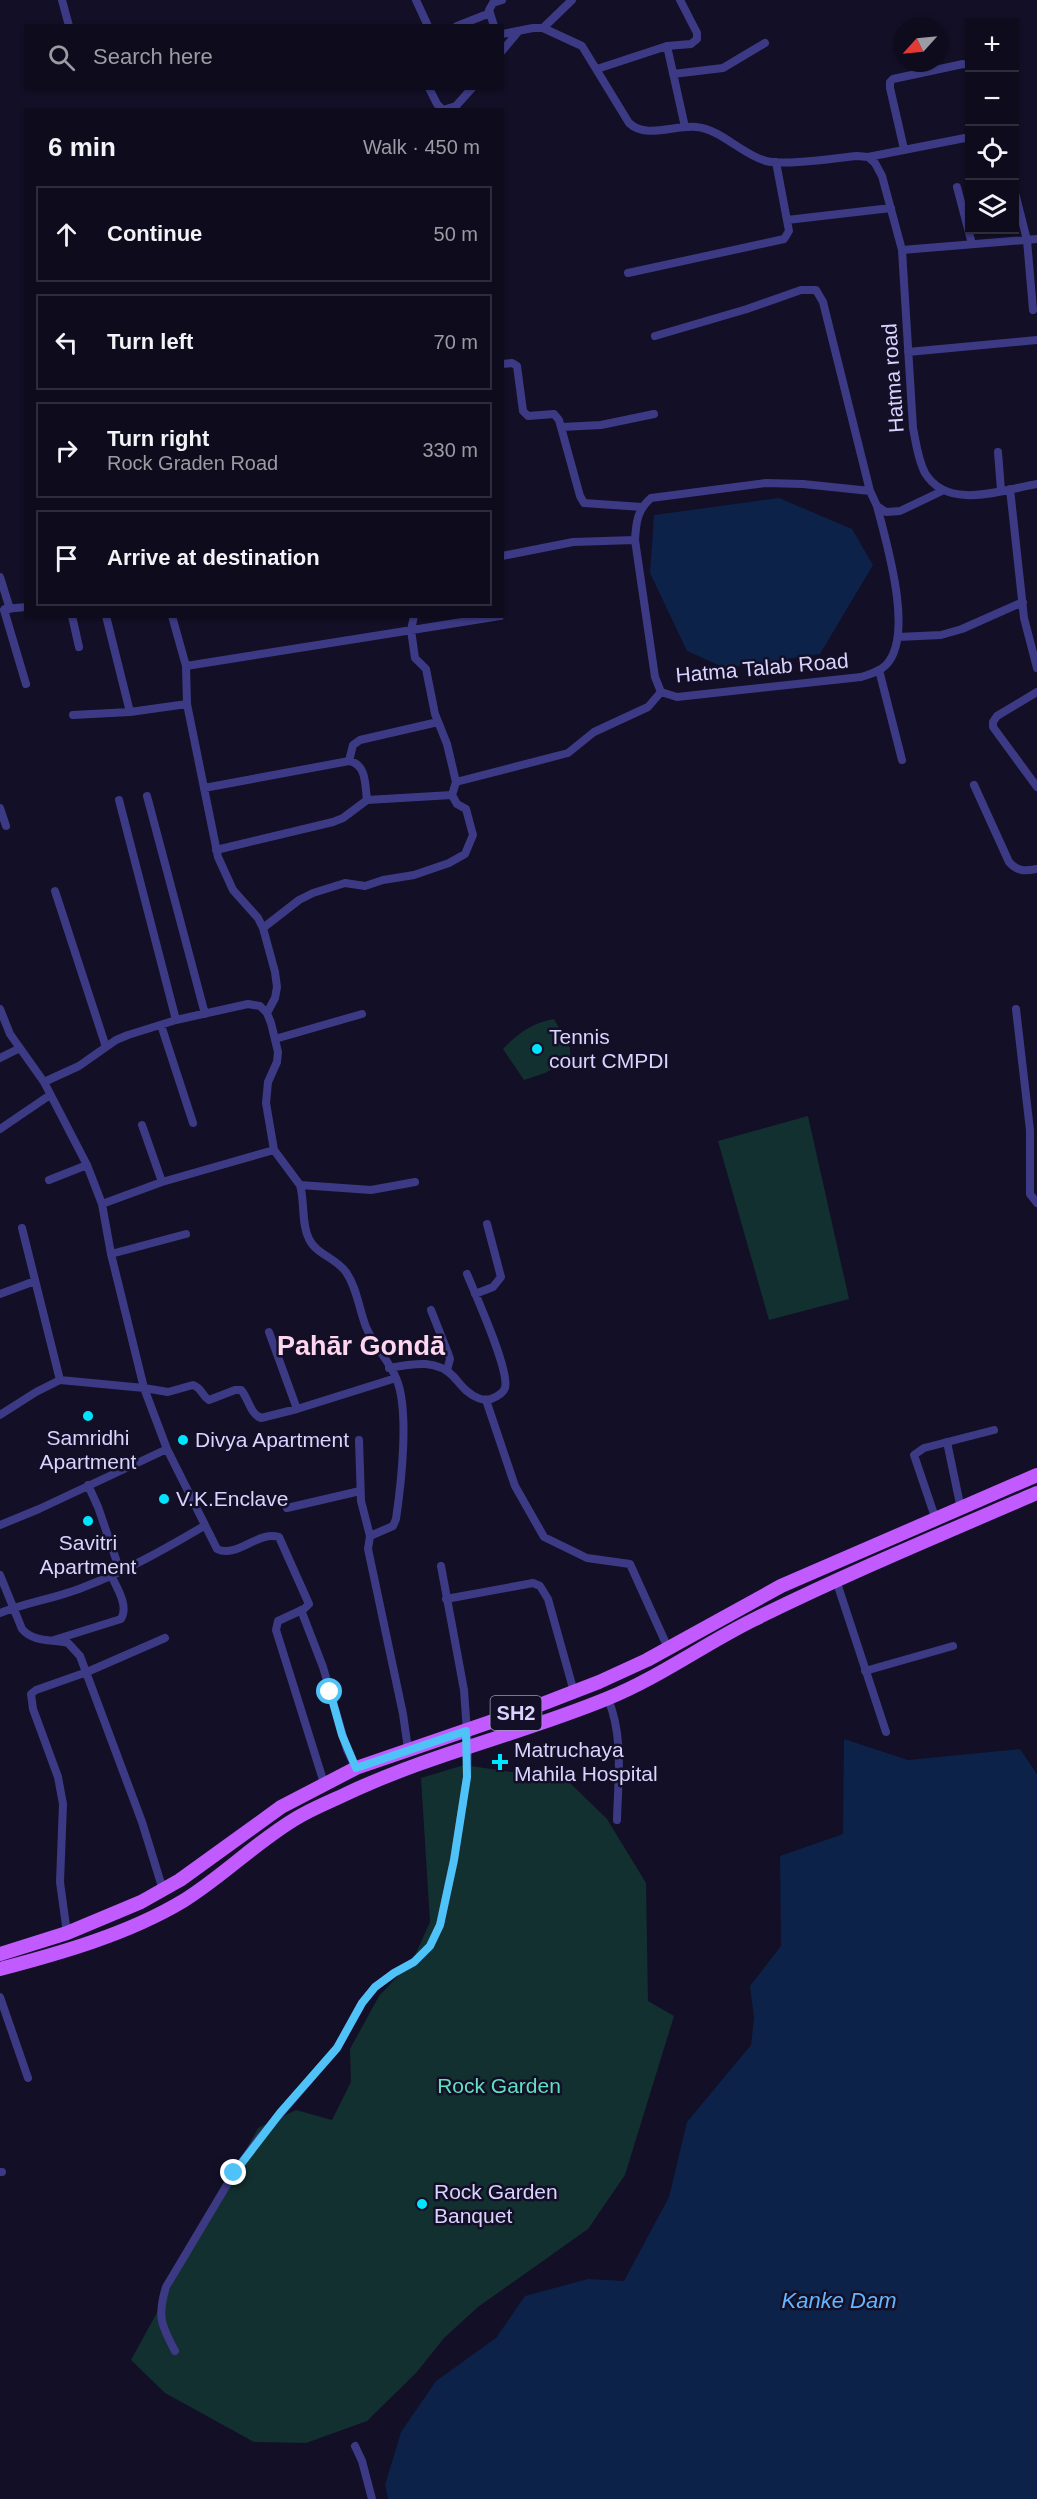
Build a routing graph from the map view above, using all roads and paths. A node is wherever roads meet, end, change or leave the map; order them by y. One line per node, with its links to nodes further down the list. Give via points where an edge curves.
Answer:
1 (62, 0): 7 (street)
2 (416, 0): 8 (street)
3 (502, 0): 6 (street, via 490,6)
4 (572, 0): 11 (street)
5 (680, 0): 15 (street, via 698,39 691,44)
6 (490, 13): 9 (street); 10 (street)
7 (68, 24)
8 (427, 24)
9 (462, 24)
10 (494, 24)
11 (543, 28): 12 (street); 18 (street, via 582,46)
12 (518, 32): 13 (street); 16 (street)
13 (504, 34)
14 (765, 43): 19 (street, via 723,68)
15 (667, 46): 18 (street); 19 (street)
16 (504, 49)
17 (965, 65): 26 (street, via 890,82)
18 (597, 69): 24 (street, via 634,127 648,130)
19 (674, 74): 24 (street)
20 (430, 90): 22 (street)
21 (470, 90): 23 (street)
22 (441, 108)
23 (450, 108)
24 (685, 126): 28 (street, via 708,130 757,157)
25 (965, 137): 26 (street)
26 (904, 149): 27 (street)
27 (872, 160): 28 (street, via 858,156); 31 (street, Hatma road, via 882,176)
28 (776, 162): 32 (street)
29 (957, 187): 34 (street)
30 (1019, 203): 33 (street)
31 (891, 208): 32 (street); 35 (street, Hatma road)
32 (787, 220): 36 (street, via 789,231 784,239)
33 (1032, 239): 34 (street); 37 (street)
34 (972, 244): 35 (street)
35 (902, 249): 40 (street, Hatma road)
36 (628, 273)
37 (1033, 310)
38 (655, 336): 47 (street, Hatma Talab Road, via 801,290 816,291 823,302)
39 (1037, 340): 40 (street)
40 (908, 352): 48 (street, Hatma road, via 913,428 919,456 926,474)
41 (504, 364): 43 (street, via 517,366 523,411 528,416 554,414)
42 (654, 414): 43 (street)
43 (562, 428): 50 (street, via 584,503)
44 (998, 452): 46 (street)
45 (1037, 484): 46 (street)
46 (1006, 490): 48 (street, via 972,495); 54 (street)
47 (870, 491): 49 (street, Hatma Talab Road); 50 (street, via 766,483 651,498)
48 (942, 491): 49 (street, via 900,511 886,512)
49 (878, 506): 63 (street, Hatma Talab Road, via 895,580)
50 (642, 507): 51 (street, Hatma Talab Road)
51 (635, 540): 52 (street, via 573,542); 69 (street, Hatma Talab Road, via 655,676)
52 (504, 556)
53 (0, 577): 56 (street)
54 (1023, 602): 63 (street, via 941,635); 66 (street, via 1029,645)
55 (24, 607): 56 (street)
56 (5, 610): 68 (street)
57 (72, 618): 64 (street)
58 (106, 618): 72 (street)
59 (173, 618): 65 (street)
60 (414, 618): 62 (street)
61 (489, 618): 62 (street)
62 (411, 630): 65 (street); 74 (street, via 416,658 426,669)
63 (898, 637): 67 (street, Hatma Talab Road, via 890,659)
64 (79, 646)
65 (186, 666): 71 (street)
66 (1037, 668)
67 (879, 670): 69 (street, Hatma Talab Road, via 861,677 677,697); 75 (street)
68 (26, 684)
69 (661, 692): 77 (street, via 648,707 594,732 568,753)
70 (1037, 692): 80 (street, via 997,716 993,727)
71 (187, 704): 72 (street); 79 (street)
72 (130, 712): 73 (street)
73 (73, 716)
74 (438, 722): 76 (street, via 360,740 353,745); 77 (street)
75 (902, 760)
76 (349, 761): 79 (street); 84 (street, via 361,767)
77 (456, 782): 81 (street)
78 (975, 785): 88 (street, via 1009,862 1015,869)
79 (204, 788): 87 (street)
80 (1037, 788)
81 (452, 795): 84 (street); 90 (street, via 466,809 471,823 473,835 465,854 414,875 365,886 345,883 313,893)
82 (147, 796): 94 (street)
83 (119, 800): 97 (street)
84 (367, 800): 87 (street, via 333,822)
85 (0, 808): 86 (street)
86 (6, 826)
87 (216, 850): 90 (street, via 233,890)
88 (1037, 870)
89 (55, 891): 100 (street)
90 (263, 928): 93 (street, via 277,987)
91 (0, 1009): 96 (street)
92 (1016, 1009): 114 (street, via 1030,1130 1030,1194)
93 (267, 1013): 94 (street, via 260,1006 248,1004); 99 (street)
94 (205, 1014): 97 (street)
95 (362, 1014): 99 (street)
96 (2, 1019): 101 (street)
97 (176, 1020): 98 (street)
98 (161, 1025): 100 (street); 105 (street)
99 (274, 1039): 108 (street, via 277,1062 266,1091)
100 (106, 1047): 103 (street, via 79,1066)
101 (18, 1049): 102 (street); 103 (street)
102 (0, 1058)
103 (44, 1082): 104 (street)
104 (50, 1095): 107 (street); 109 (street)
105 (193, 1123)
106 (142, 1125): 111 (street)
107 (0, 1129)
108 (274, 1150): 111 (street); 113 (street)
109 (87, 1165): 110 (street); 115 (street)
110 (49, 1180)
111 (162, 1182): 115 (street)
112 (415, 1182): 113 (street, via 370,1190)
113 (300, 1185): 126 (street, via 307,1237 312,1246 345,1271 366,1326)
114 (1037, 1203)
115 (102, 1204): 119 (street)
116 (487, 1224): 123 (street, via 501,1277 493,1287)
117 (22, 1228): 121 (street)
118 (186, 1234): 119 (street)
119 (111, 1254): 130 (street)
120 (467, 1274): 123 (street)
121 (35, 1281): 122 (street); 129 (street)
122 (0, 1294)
123 (476, 1294): 131 (street, via 505,1379 501,1394)
124 (431, 1310): 127 (street, via 450,1359)
125 (269, 1332): 132 (street)
126 (389, 1368): 127 (street, via 429,1363); 128 (street)
127 (447, 1370): 131 (street, via 471,1395)
128 (396, 1378): 132 (street); 147 (street, via 403,1430 396,1519 393,1526)
129 (60, 1380): 130 (street); 133 (street)
130 (144, 1388): 132 (street, via 168,1392 193,1385 209,1400 241,1390 253,1412 261,1418); 137 (street)
131 (486, 1400): 159 (street, via 515,1486 544,1537 587,1558 630,1564)
132 (297, 1409)
133 (0, 1415)
134 (994, 1430): 136 (street)
135 (359, 1440): 140 (street)
136 (947, 1442): 143 (street); 144 (street, via 914,1455)
137 (167, 1449): 139 (street); 146 (street)
138 (1037, 1475): 143 (main road, SH2)
139 (88, 1485): 145 (street); 149 (street)
140 (360, 1491): 142 (street); 147 (street)
141 (1037, 1493): 151 (main road, SH2)
142 (287, 1508)
143 (961, 1509): 144 (main road, SH2)
144 (936, 1520): 159 (main road, SH2, via 781,1586)
145 (0, 1525)
146 (204, 1526): 149 (street); 154 (street, via 220,1551 272,1535 279,1537 309,1601)
147 (370, 1536): 167 (street, via 368,1549)
148 (441, 1566): 152 (street)
149 (116, 1573): 153 (street); 157 (street, via 123,1602 124,1614 120,1619)
150 (0, 1575): 153 (street)
151 (836, 1580): 160 (street); 163 (main road, SH2, via 749,1622)
152 (446, 1599): 162 (street, via 533,1583 540,1586 548,1599); 164 (street, via 464,1690)
153 (13, 1608): 155 (street); 157 (street, via 27,1635)
154 (301, 1610): 168 (street, via 323,1667 346,1750); 169 (street, via 278,1621 276,1630)
155 (0, 1613)
156 (165, 1638): 161 (street)
157 (53, 1640): 161 (street, via 74,1647)
158 (953, 1646): 160 (street)
159 (668, 1648): 162 (main road, SH2)
160 (866, 1671): 165 (street)
161 (87, 1672): 171 (street); 172 (street, via 31,1695 63,1804 60,1882)
162 (574, 1692): 164 (main road, SH2)
163 (608, 1699): 166 (main road, SH2); 170 (street, via 618,1736)
164 (466, 1731): 166 (street); 167 (main road, SH2)
165 (886, 1732)
166 (468, 1746): 174 (main road, SH2, via 387,1776 295,1819 183,1901 155,1915 73,1947); 177 (street, via 454,1860 440,1925 430,1946 368,1995 337,2048 234,2173 166,2287 160,2307 164,2330)
167 (408, 1749): 168 (main road, SH2)
168 (356, 1768): 169 (main road, SH2)
169 (324, 1783): 171 (main road, SH2, via 259,1821)
170 (617, 1820)
171 (163, 1890): 172 (main road, SH2)
172 (67, 1932): 173 (main road, SH2)
173 (0, 1954)
174 (0, 1969)
175 (0, 1997): 176 (street)
176 (28, 2078)
177 (175, 2351)
178 (355, 2446): 179 (street, via 363,2461)
179 (372, 2499)

